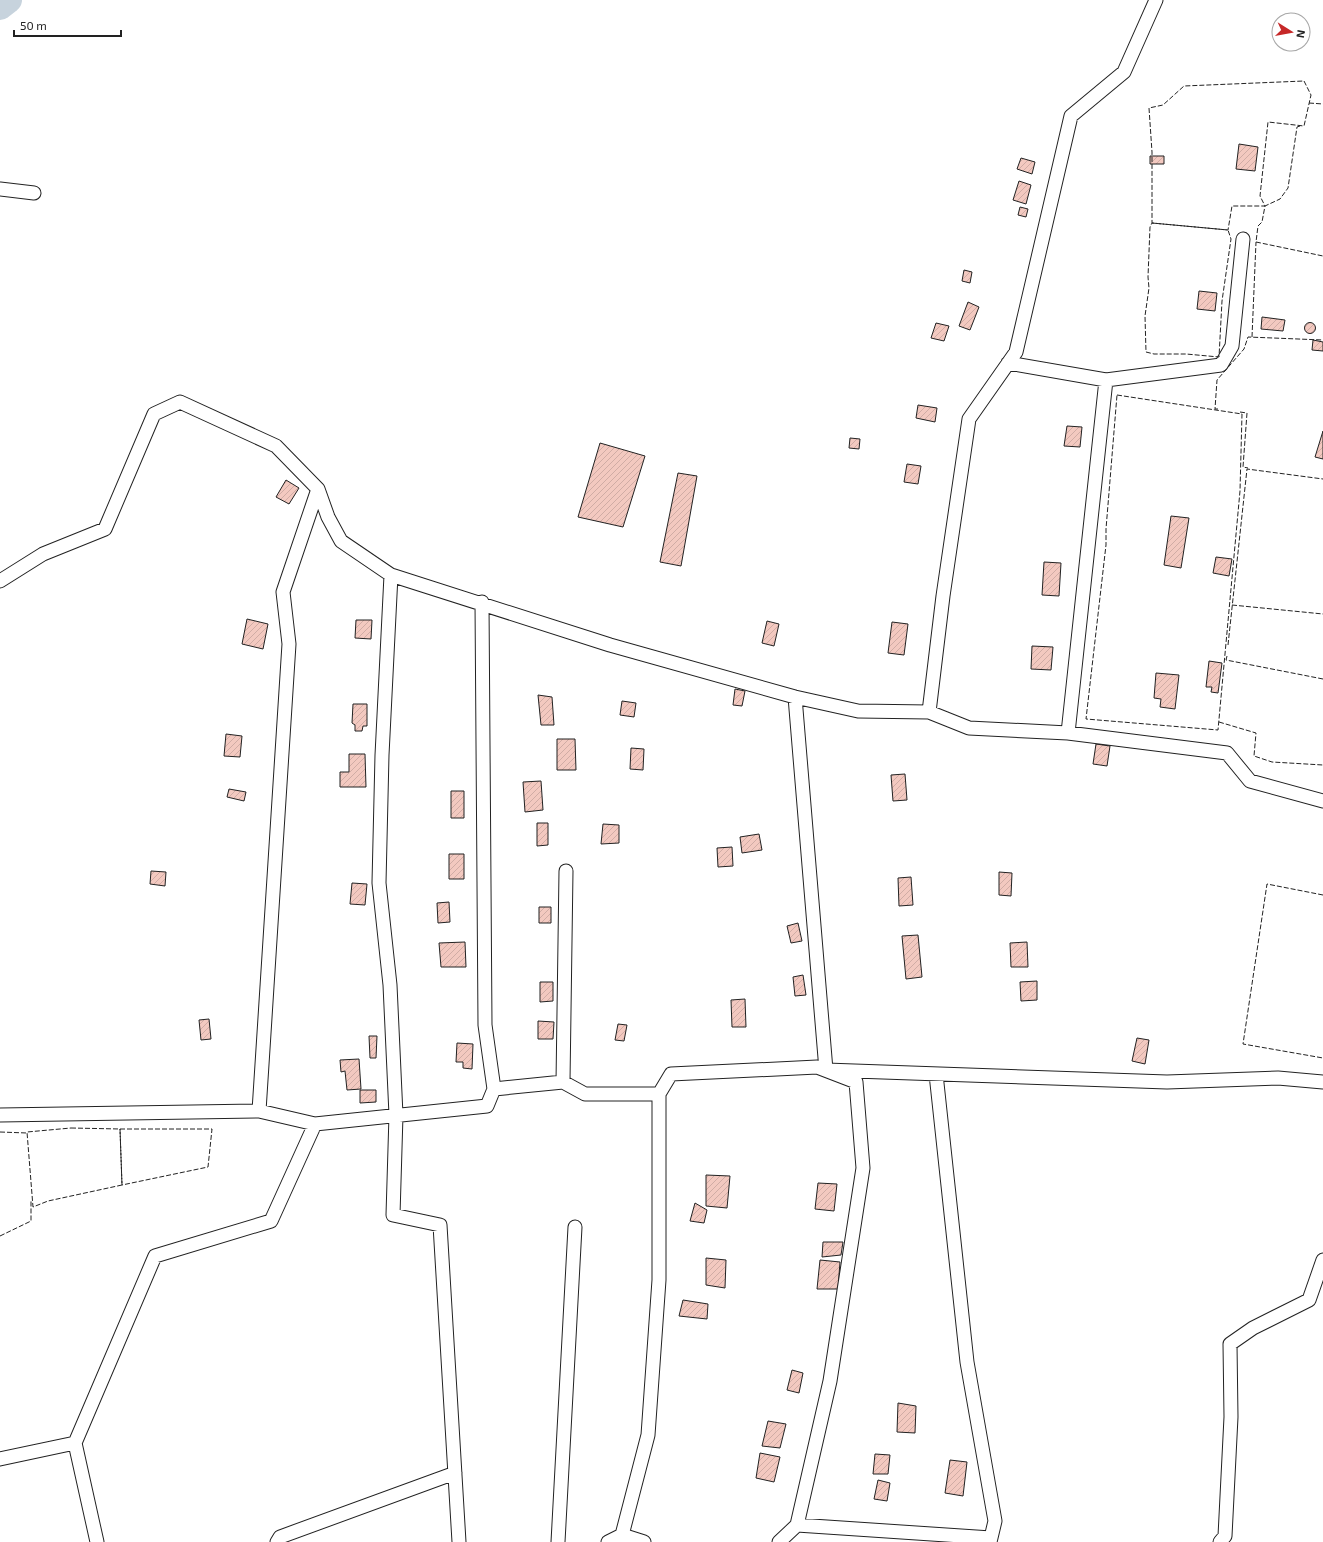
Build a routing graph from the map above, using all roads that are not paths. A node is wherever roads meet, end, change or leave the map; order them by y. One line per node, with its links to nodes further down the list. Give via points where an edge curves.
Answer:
1 (1156, 0): 5 (street, via 1124,72 1071,116 1016,352)
2 (0, 189): 3 (street)
3 (34, 193)
4 (1243, 239): 6 (street, via 1232,346 1221,365)
5 (1008, 363): 6 (street); 12 (street, via 969,419)
6 (1106, 380): 13 (street)
7 (318, 489): 8 (street, via 341,541); 9 (street, via 276,446 180,402 154,414 105,529 42,554); 22 (street, via 283,592 289,644)
8 (392, 575): 10 (street); 24 (street, via 382,755 380,883 390,985)
9 (0, 581)
10 (482, 602): 11 (street, via 610,645); 20 (street, via 485,1025)
11 (794, 697): 12 (street, via 858,711); 16 (street)
12 (929, 712): 13 (street, via 969,728)
13 (1068, 733): 14 (street, via 1227,753 1250,781)
14 (1323, 801)
15 (566, 871): 18 (street)
16 (826, 1070): 17 (street); 21 (street, via 817,1067 671,1074); 31 (street, via 856,1082 863,1168 830,1381)
17 (936, 1074): 19 (street, via 1168,1082 1278,1078); 34 (street, via 967,1362 995,1521)
18 (563, 1082): 20 (street); 21 (street, via 585,1094)
19 (1323, 1082)
20 (494, 1089): 24 (street, via 487,1106)
21 (659, 1094): 32 (street, via 659,1280 648,1435)
22 (259, 1111): 23 (street); 25 (street)
23 (0, 1115)
24 (396, 1115): 25 (street); 30 (street, via 393,1215 440,1225)
25 (315, 1124): 28 (street, via 271,1221 155,1256)
26 (575, 1227): 38 (street)
27 (1323, 1260): 42 (street, via 1309,1300 1253,1328 1230,1344 1230,1425 1225,1536)
28 (75, 1443): 29 (street); 35 (street)
29 (0, 1459)
30 (455, 1473): 36 (street, via 280,1537); 37 (street)
31 (797, 1525): 33 (street); 41 (street)
32 (622, 1534): 39 (street); 40 (street)
33 (866, 1536): 34 (street)
34 (990, 1540)
35 (97, 1542)
36 (277, 1542)
37 (459, 1542)
38 (558, 1542)
39 (608, 1542)
40 (644, 1542)
41 (779, 1542)
42 (1220, 1542)

